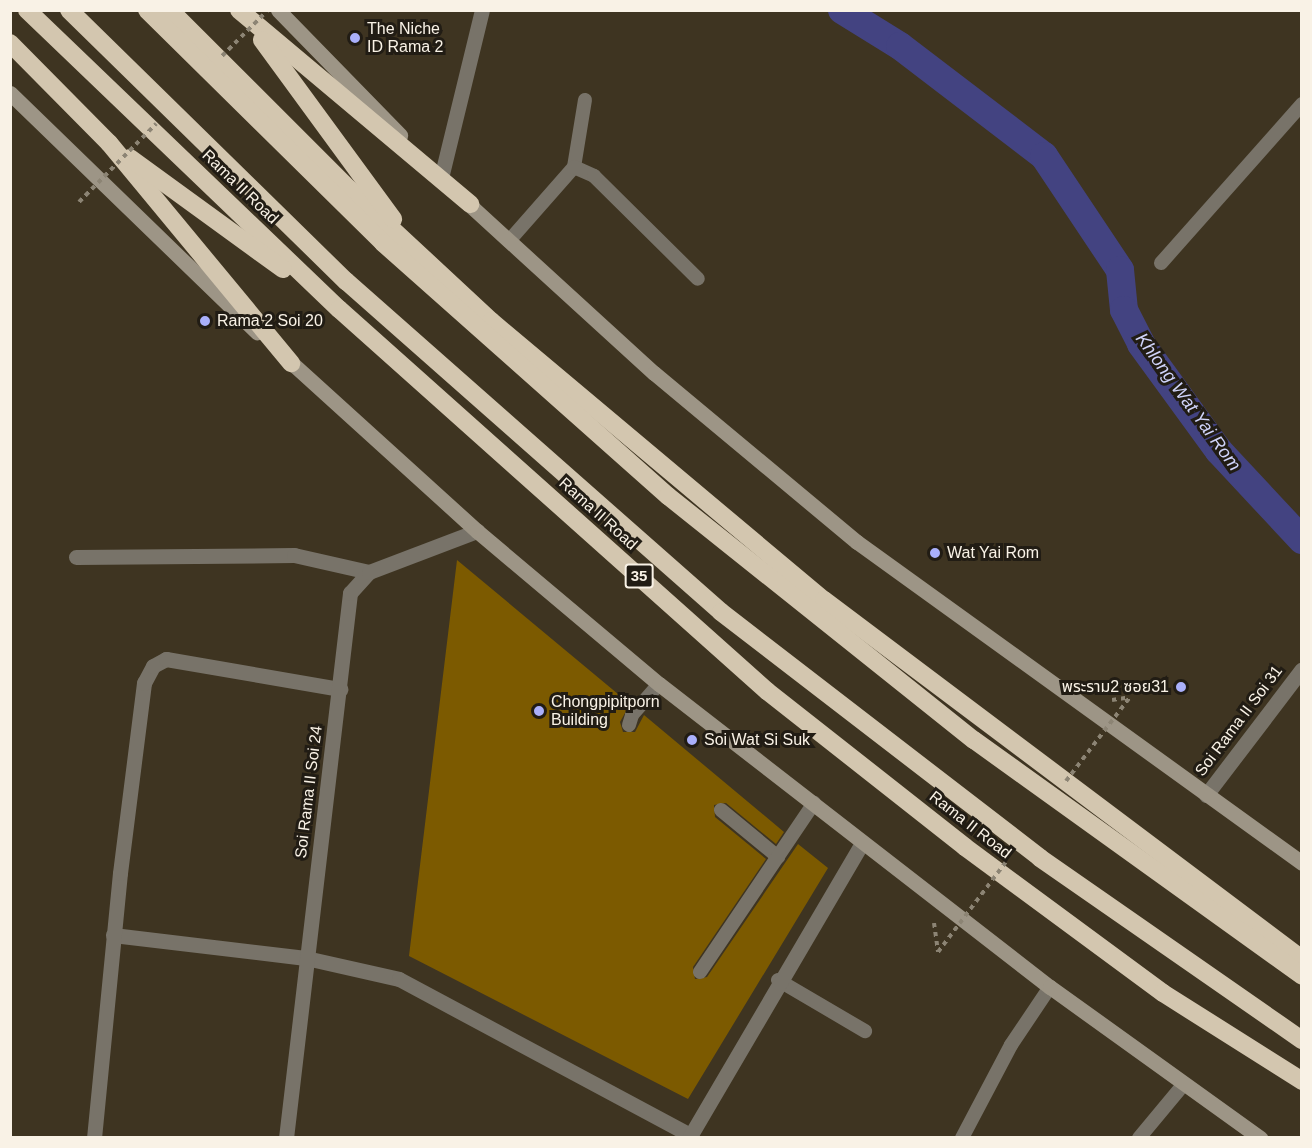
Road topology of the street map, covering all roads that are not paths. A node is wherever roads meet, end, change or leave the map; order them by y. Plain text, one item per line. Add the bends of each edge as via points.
1 (27, 10) edge
2 (69, 10) edge
3 (147, 10) edge
4 (170, 10) edge
5 (278, 10) edge
6 (482, 10) edge
7 (242, 14) edge
8 (10, 43) edge
9 (10, 93) edge
10 (585, 100) dead end
11 (1302, 104) edge
12 (109, 143) junction
13 (574, 167) junction
14 (441, 178) junction
15 (470, 204) junction
16 (509, 241) junction
17 (419, 255) junction
18 (1161, 263) dead end
19 (698, 279) dead end
20 (339, 309) junction
21 (291, 363) junction
22 (477, 531) junction
23 (75, 558) dead end
24 (369, 572) junction
25 (1302, 669) edge
26 (659, 684) junction
27 (340, 689) junction
28 (629, 725) dead end
29 (1206, 795) junction
30 (813, 803) junction
31 (721, 810) dead end
32 (862, 843) junction
33 (778, 857) junction
34 (1302, 863) edge
35 (113, 935) junction
36 (306, 958) junction
37 (1302, 959) edge
38 (700, 972) dead end
39 (1302, 976) edge
40 (778, 980) junction
41 (1050, 987) junction
42 (865, 1031) dead end
43 (1302, 1041) edge
44 (1302, 1081) edge
45 (1183, 1084) junction
46 (689, 1136) edge
47 (94, 1137) edge
48 (286, 1137) edge
49 (962, 1137) edge
50 (1139, 1137) edge
51 (1260, 1137) edge

1 - 20 highway, Rama II Road / 35
2 - 43 highway, bridge via 387,319 721,612 1040,858
3 - 39 highway, bridge via 383,243 668,496 974,740
4 - 17 highway
5 - 14 main road
6 - 14 street
7 - 15 highway
7 - 17 highway
8 - 12 highway
9 - 21 main road
10 - 13 lane
11 - 18 lane
12 - 20 highway
12 - 21 highway
13 - 16 lane
13 - 19 lane via 594,176
14 - 15 main road
15 - 16 main road
16 - 29 main road via 744,452 857,542
17 - 37 highway via 491,321 824,600
20 - 44 highway, Rama II Road / 35 via 767,691 965,847 1154,986
21 - 22 main road
22 - 24 street, Soi Rama II Soi 24
22 - 26 main road
23 - 24 street via 294,555
24 - 27 street, Soi Rama II Soi 24 via 350,593
25 - 29 street, Soi Rama II Soi 31
26 - 28 lane via 632,715
26 - 30 main road
27 - 35 street via 166,659 153,666 144,682
27 - 36 street, Soi Rama II Soi 24
29 - 34 main road
30 - 32 main road
30 - 33 lane
31 - 33 lane
32 - 40 street
32 - 41 main road
33 - 38 lane
35 - 36 street
35 - 47 street
36 - 46 street via 418,986
36 - 48 street, Soi Rama II Soi 24
40 - 42 lane
40 - 46 street
41 - 45 main road
41 - 49 lane via 1011,1045
45 - 50 lane
45 - 51 main road

